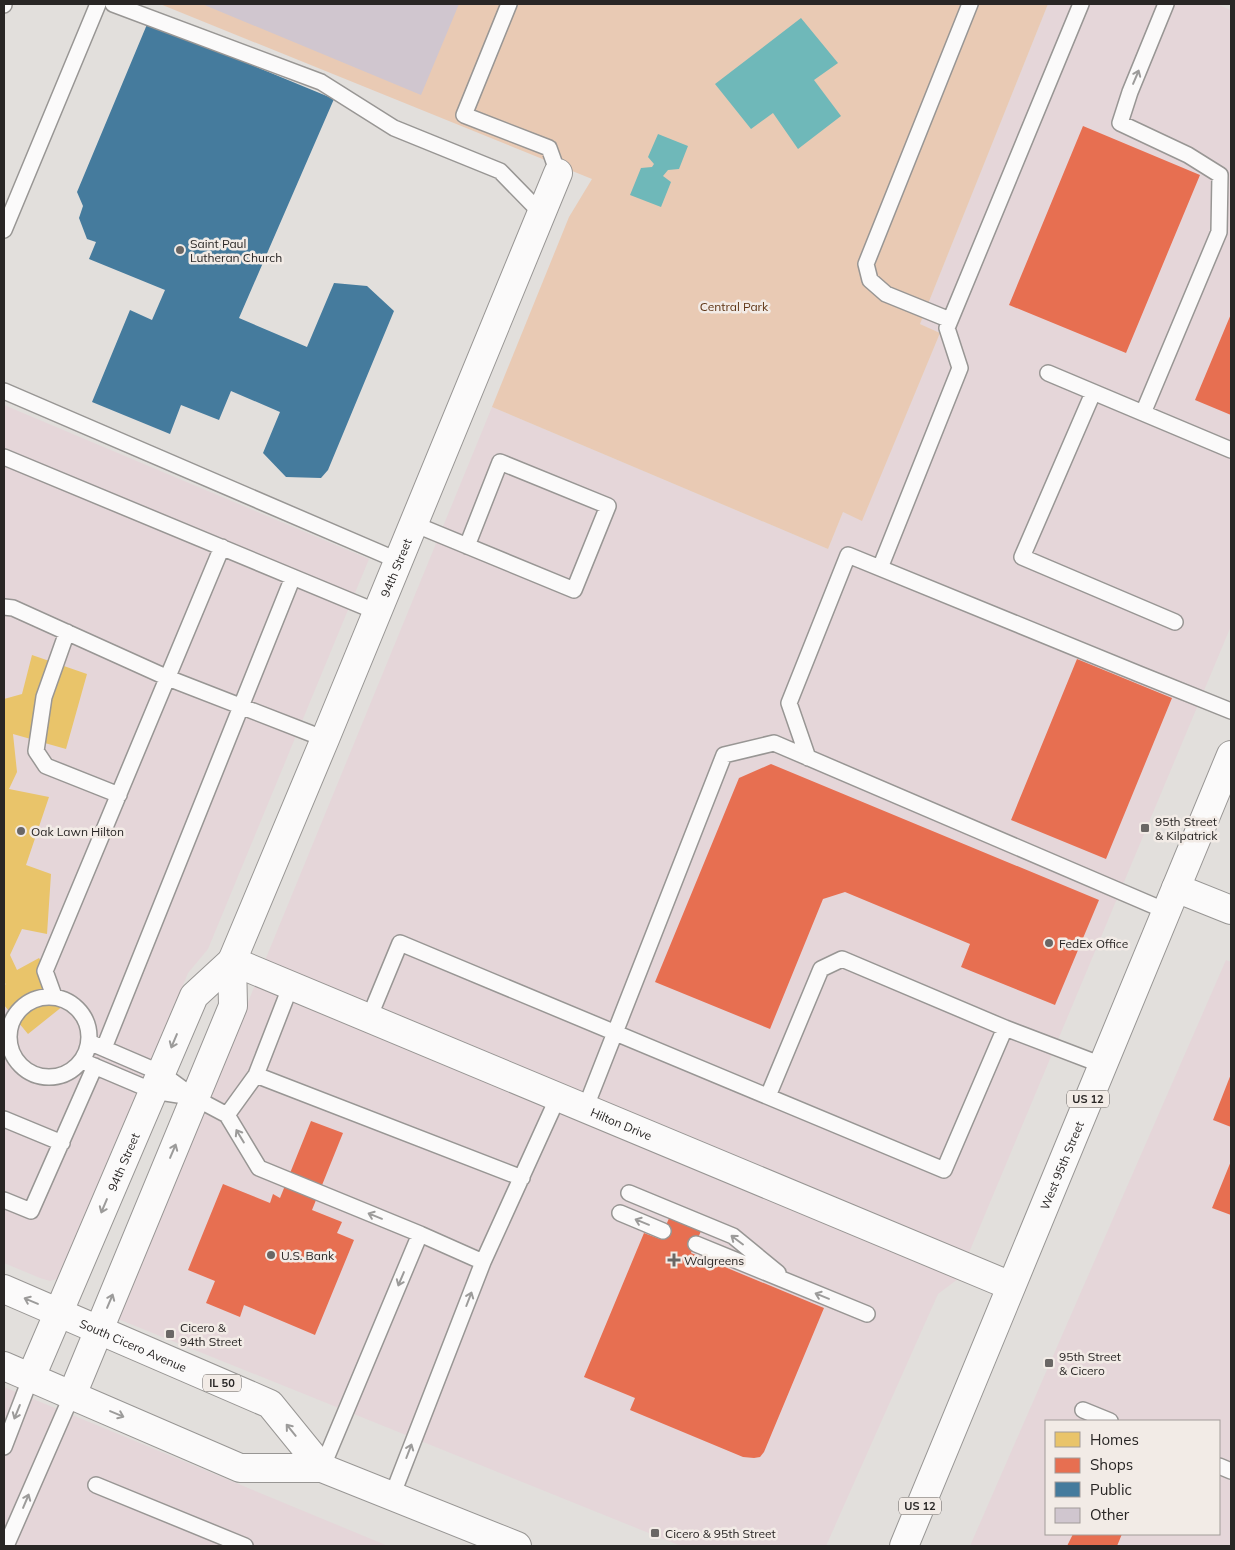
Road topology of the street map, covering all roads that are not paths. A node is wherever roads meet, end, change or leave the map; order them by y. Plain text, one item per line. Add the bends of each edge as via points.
1 (98, 4) edge
2 (113, 4) edge
3 (509, 4) edge
4 (970, 4) edge
5 (1081, 4) edge
6 (1166, 4) edge
7 (558, 173) joint
8 (541, 213) junction
9 (4, 230) edge
10 (950, 320) junction
11 (1048, 373) dead end
12 (4, 391) edge
13 (1093, 393) junction
14 (1143, 413) junction
15 (1231, 450) edge
16 (5, 460) edge
17 (414, 524) junction
18 (467, 546) junction
19 (222, 548) junction
20 (399, 561) junction
21 (880, 568) junction
22 (293, 577) junction
23 (4, 607) edge
24 (377, 612) junction
25 (1175, 622) dead end
26 (68, 632) junction
27 (168, 678) junction
28 (241, 706) junction
29 (1231, 711) edge
30 (325, 739) junction
31 (1231, 755) edge
32 (808, 758) junction
33 (119, 795) junction
34 (1171, 899) junction
35 (1231, 910) edge
36 (232, 961) junction
37 (290, 985) junction
38 (54, 996) junction
39 (369, 1018) junction
40 (1006, 1028) junction
41 (616, 1032) junction
42 (90, 1042) junction
43 (104, 1048) junction
44 (88, 1063) junction
45 (1102, 1065) junction
46 (256, 1075) junction
47 (157, 1082) junction
48 (768, 1096) junction
49 (558, 1097) junction
50 (195, 1098) junction
51 (585, 1108) junction
52 (227, 1115) junction
53 (4, 1119) edge
54 (62, 1143) junction
55 (522, 1178) junction
56 (629, 1193) dead end
57 (4, 1200) edge
58 (620, 1214) dead end
59 (664, 1231) dead end
60 (420, 1234) junction
61 (696, 1244) dead end
62 (483, 1262) junction
63 (788, 1282) junction
64 (1011, 1286) junction
65 (4, 1289) edge
66 (58, 1312) junction
67 (867, 1314) dead end
68 (98, 1331) junction
69 (4, 1366) edge
70 (32, 1377) junction
71 (72, 1395) junction
72 (1083, 1410) dead end
73 (1108, 1420) edge
74 (4, 1447) edge
75 (322, 1468) junction
76 (96, 1485) dead end
77 (392, 1496) junction
78 (6, 1546) edge
79 (245, 1546) edge
80 (517, 1546) edge
81 (904, 1546) edge

1 - 9 lane
2 - 8 lane via 321,82 394,128 500,171
3 - 7 lane via 464,115 549,148
4 - 10 lane via 866,264 870,280 886,294
5 - 10 lane
14 -> 6 lane via 1219,232 1220,175 1188,155 1120,123
7 - 8 street, 94th Street
8 - 17 street, 94th Street
10 - 21 lane via 947,328 960,368
11 - 13 lane
12 - 20 lane
13 - 14 lane
13 - 25 lane via 1022,557
14 - 15 lane
16 - 19 lane
17 - 18 lane
17 - 20 street, 94th Street
18 - 18 lane via 574,590 608,506 500,462
19 - 22 lane
19 - 27 lane
20 - 24 street, 94th Street
21 - 29 lane
21 - 32 lane via 848,555 789,703
22 - 24 lane
22 - 28 lane
23 - 26 lane
24 - 30 street, 94th Street
26 - 27 lane
26 - 33 lane via 44,697 36,751 46,766
27 - 28 lane
27 - 33 lane
28 - 30 lane
28 - 43 lane
30 - 36 street, 94th Street
31 - 34 street, West 95th Street / US 12
32 - 34 lane
32 - 41 lane via 774,743 724,755
33 - 38 lane via 45,971
34 - 35 street
34 - 45 street, West 95th Street / US 12
36 - 37 street, Hilton Drive
36 -> 47 street, 94th Street via 194,996
36 - 50 street, 94th Street via 233,1006
37 - 39 street, Hilton Drive
37 - 46 lane
38 - 42 lane via 77,1007 85,1017
38 - 44 lane via 29,1001 19,1009 8,1032 13,1057 26,1070 44,1078 69,1073
39 - 41 lane via 400,943
39 - 49 street, Hilton Drive
40 - 45 lane
40 - 48 lane via 842,959 821,970
40 - 48 lane via 944,1170
41 - 48 lane
41 - 51 lane
42 - 43 lane
42 - 44 lane via 86,1054
43 - 47 lane
44 - 47 lane
44 - 54 lane
45 - 64 street, West 95th Street / US 12
46 - 52 lane
46 - 55 lane
47 - 50 lane
47 -> 66 street, 94th Street
49 - 51 street, Hilton Drive
49 - 55 lane
50 - 52 lane
68 -> 50 street, 94th Street
51 - 64 street, Hilton Drive
60 -> 52 lane via 259,1168
53 - 54 lane
54 - 57 lane via 31,1211
55 - 62 lane
63 -> 56 lane via 734,1236
59 -> 58 lane
60 - 62 lane
60 -> 75 lane
61 - 63 lane
77 -> 62 lane
67 -> 63 lane
64 - 81 street, West 95th Street / US 12
66 -> 65 street, South Cicero Avenue / IL 50
66 - 68 street, South Cicero Avenue / IL 50
66 - 70 street, 94th Street
68 - 71 street, 94th Street
75 -> 68 street, South Cicero Avenue / IL 50 via 270,1404
69 - 70 street, South Cicero Avenue / IL 50
70 - 71 street, South Cicero Avenue / IL 50
70 -> 74 lane
71 -> 75 street, South Cicero Avenue / IL 50 via 240,1468
78 -> 71 lane
72 - 73 lane
75 - 77 street, South Cicero Avenue / IL 50
76 - 79 lane
77 - 80 street, South Cicero Avenue / IL 50

